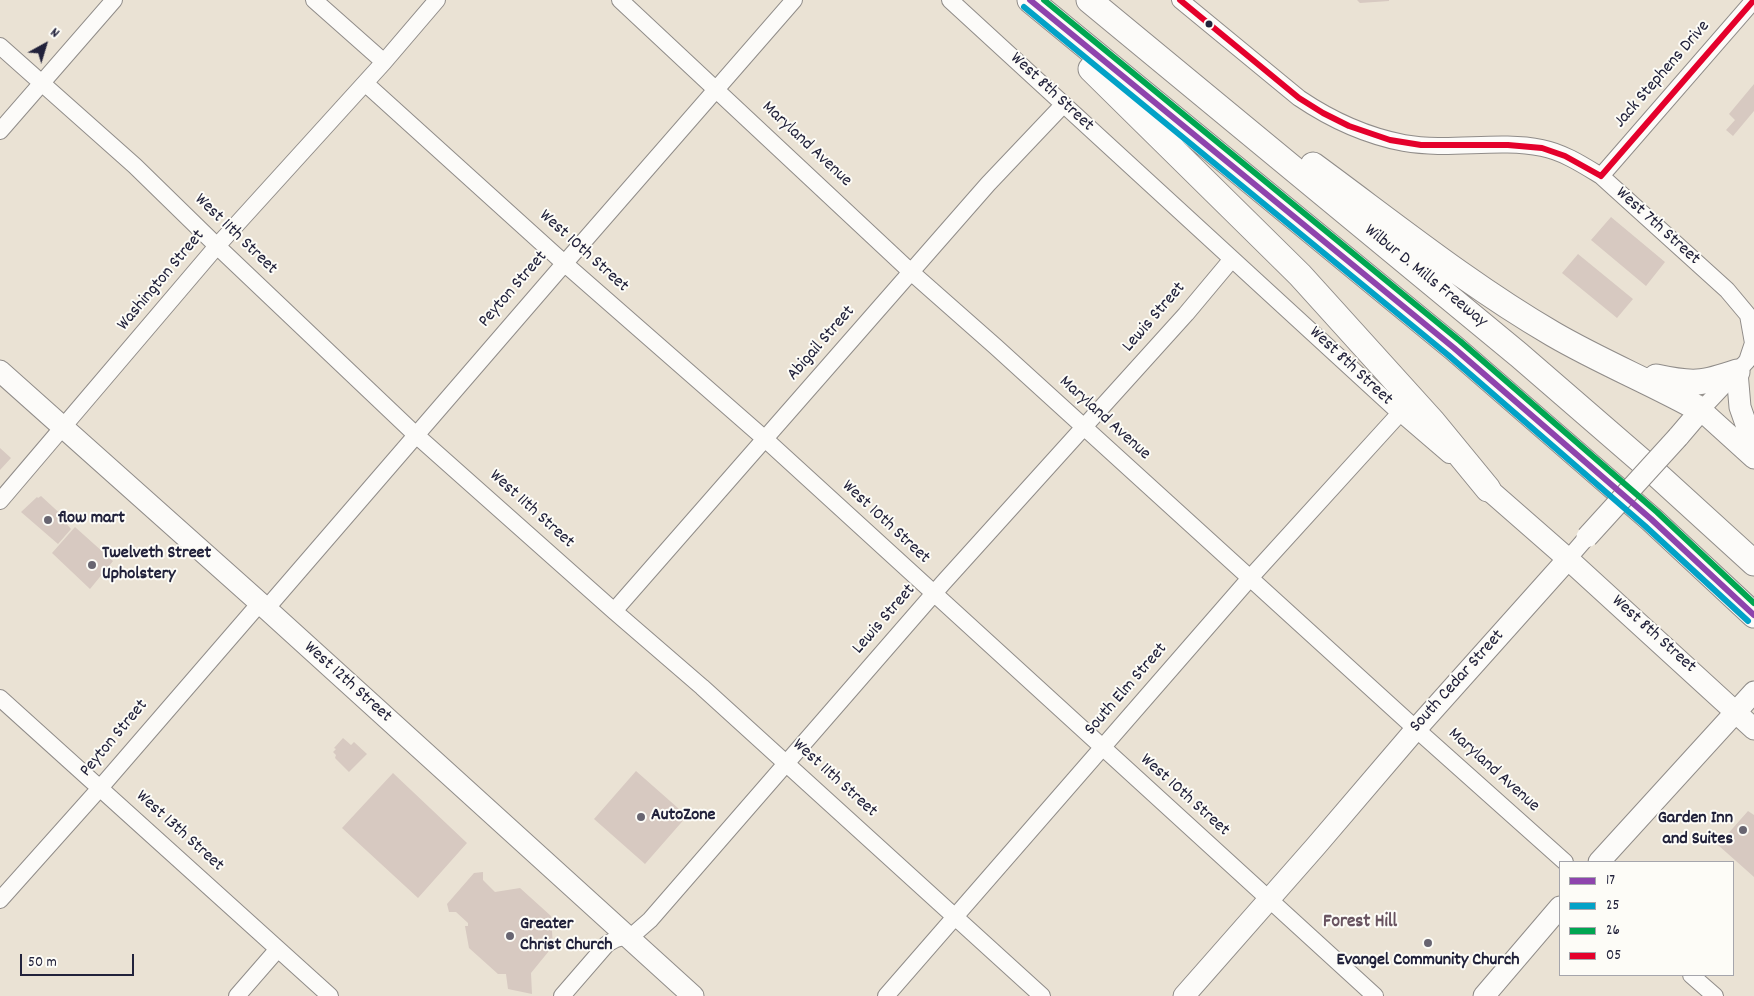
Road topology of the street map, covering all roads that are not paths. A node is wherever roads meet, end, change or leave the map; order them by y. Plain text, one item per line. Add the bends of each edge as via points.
1 (114, 0) edge
2 (314, 0) edge
3 (437, 0) edge
4 (620, 0) edge
5 (794, 0) edge
6 (950, 0) edge
7 (1022, 0) edge
8 (1030, 0) edge
9 (1089, 0) edge
10 (1180, 0) edge
11 (1754, 0) edge
12 (1112, 18) junction
13 (0, 46) edge
14 (384, 62) junction
15 (43, 83) junction
16 (365, 83) junction
17 (717, 89) junction
18 (1063, 105) junction
19 (0, 131) edge
20 (1601, 176) junction
21 (217, 246) junction
22 (1232, 259) junction
23 (564, 263) junction
24 (911, 272) junction
25 (0, 371) edge
26 (1626, 371) junction
27 (1737, 372) junction
28 (1701, 410) junction
29 (1400, 413) junction
30 (62, 427) junction
31 (1084, 428) junction
32 (416, 435) junction
33 (765, 440) junction
34 (1754, 447) edge
35 (1754, 458) edge
36 (1488, 489) junction
37 (0, 501) edge
38 (1587, 537) joint
39 (1568, 558) junction
40 (1754, 564) edge
41 (1250, 578) junction
42 (934, 594) junction
43 (263, 606) junction
44 (614, 611) junction
45 (1754, 615) edge
46 (1754, 692) edge
47 (0, 698) edge
48 (1737, 712) junction
49 (1416, 729) junction
50 (1754, 729) edge
51 (1102, 749) junction
52 (787, 764) junction
53 (100, 788) junction
54 (1564, 861) edge
55 (1600, 861) edge
56 (0, 900) edge
57 (1269, 900) junction
58 (1559, 908) edge
59 (955, 918) junction
60 (626, 936) junction
61 (278, 950) junction
62 (1692, 976) edge
63 (237, 996) edge
64 (330, 996) edge
65 (562, 996) edge
66 (693, 996) edge
67 (886, 996) edge
68 (1042, 996) edge
69 (1184, 996) edge
70 (1375, 996) edge
71 (1484, 996) edge
72 (1715, 996) edge

1 - 15 street
2 - 14 street
3 - 14 street, Washington Street
4 - 17 street, Maryland Avenue
5 - 17 street, Peyton Street
6 - 18 street, West 8th Street
7 - 36 highway via 1300,275 1428,416
8 - 45 highway, Wilbur D. Mills Freeway via 1454,348 1650,519
9 - 12 highway, Wilbur D. Mills Freeway
10 - 20 street, West 7th Street via 1299,98 1340,122 1404,143 1540,147 1577,161
11 - 20 street, Jack Stephens Drive
12 - 26 highway via 1475,284 1584,352
12 - 40 highway, Wilbur D. Mills Freeway via 1519,354
13 - 15 street, West 11th Street
14 - 16 street, Washington Street
15 - 19 street
15 - 21 street, West 11th Street
16 - 21 street, Washington Street
16 - 23 street, West 10th Street
17 - 23 street, Peyton Street
17 - 24 street, Maryland Avenue
18 - 22 street, West 8th Street
18 - 24 street, Abigail Street
20 - 27 street, West 7th Street via 1728,290 1748,315 1753,343 1746,361
21 - 30 street, Washington Street
21 - 32 street, West 11th Street
22 - 29 street, West 8th Street
22 - 31 street, Lewis Street
23 - 32 street, Peyton Street
23 - 33 street, West 10th Street
24 - 31 street, Maryland Avenue
24 - 33 street, Abigail Street
25 - 30 main road, West 12th Street
26 - 27 highway via 1695,384
26 - 28 highway
27 - 28 street, South Cedar Street
27 - 34 main road via 1740,407
28 - 35 main road
28 - 38 main road, South Cedar Street, bridge
29 - 36 street, West 8th Street
29 - 41 street, South Elm Street
30 - 37 street, Washington Street
30 - 43 main road, West 12th Street
31 - 41 street, Maryland Avenue
31 - 42 street, Lewis Street
32 - 43 street, Peyton Street
32 - 44 street, West 11th Street
33 - 42 street, West 10th Street
33 - 44 street, Abigail Street
36 - 39 main road, West 8th Street
38 - 39 street, South Cedar Street
39 - 48 main road, West 8th Street
39 - 49 main road, South Cedar Street
41 - 49 street, Maryland Avenue
41 - 51 street, South Elm Street
42 - 51 street, West 10th Street
42 - 52 street, Lewis Street
43 - 53 street, Peyton Street via 177,697
43 - 60 main road, West 12th Street
44 - 52 street, West 11th Street
46 - 48 main road
47 - 53 street, West 13th Street
48 - 50 main road, West 8th Street
48 - 55 main road
49 - 54 street, Maryland Avenue
49 - 57 main road, South Cedar Street
51 - 57 street, West 10th Street
51 - 59 street, South Elm Street
52 - 59 street, West 11th Street
52 - 60 street, Lewis Street via 650,920 634,934
53 - 56 street, Peyton Street
53 - 61 street, West 13th Street
57 - 69 main road, South Cedar Street
57 - 70 street, West 10th Street
58 - 71 main road
59 - 67 street, South Elm Street
59 - 68 street, West 11th Street
60 - 65 street, Lewis Street via 607,944
60 - 66 main road, West 12th Street
61 - 63 street
61 - 64 street, West 13th Street
62 - 72 street

